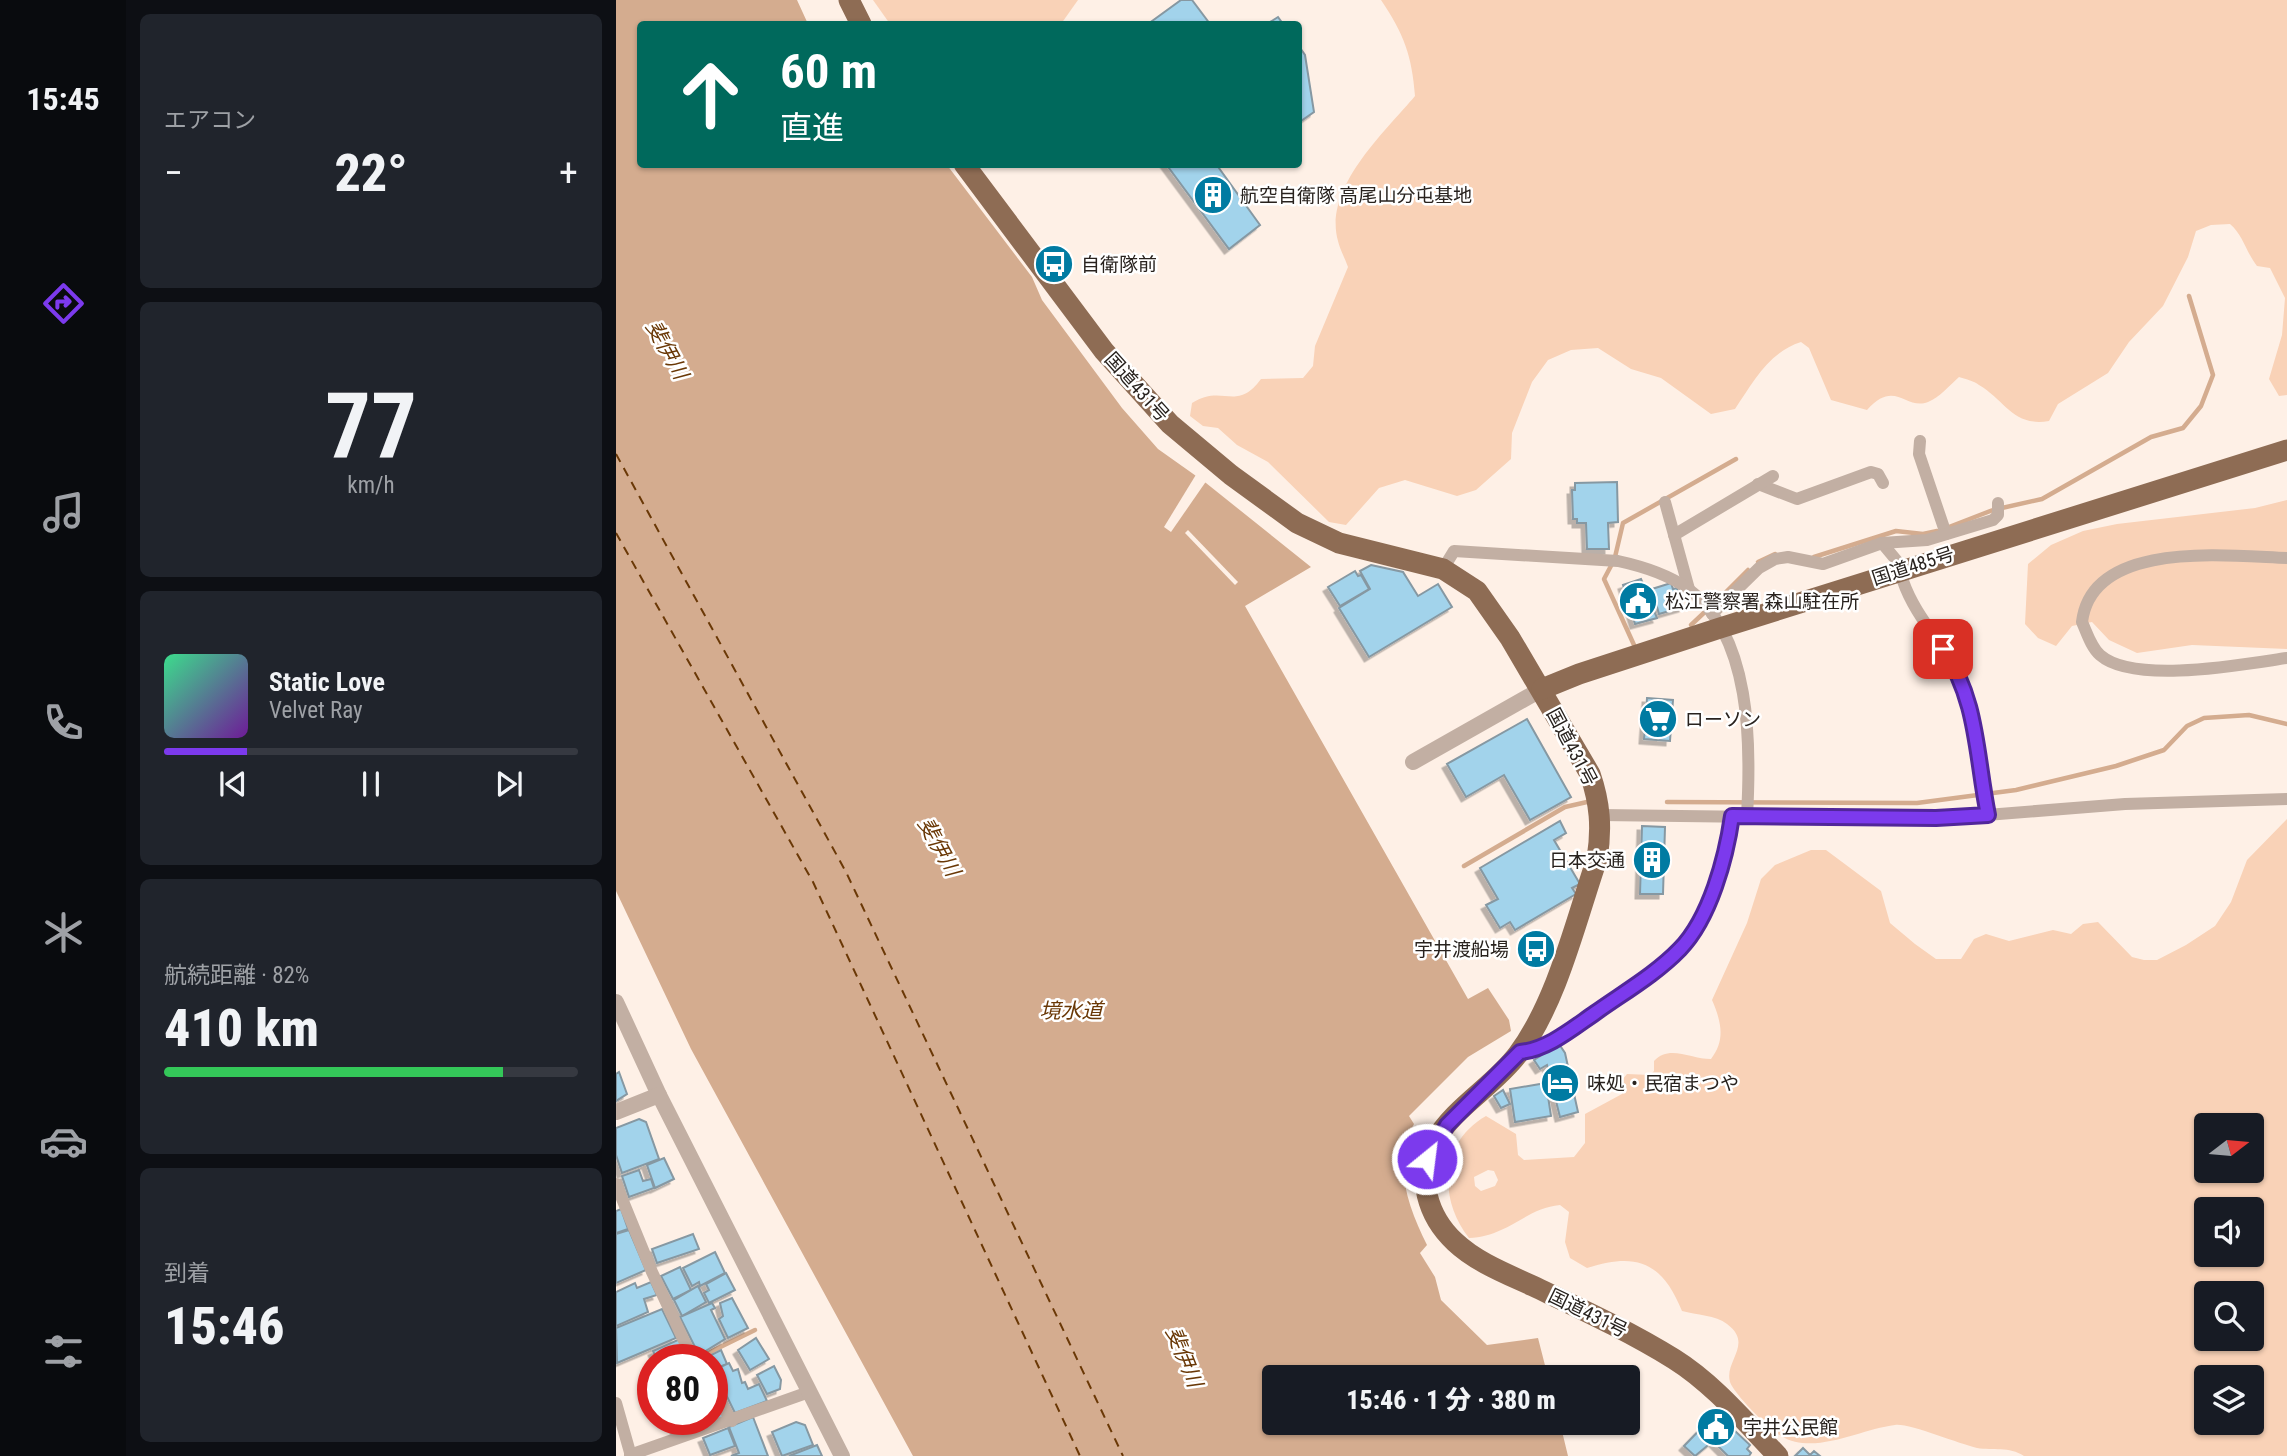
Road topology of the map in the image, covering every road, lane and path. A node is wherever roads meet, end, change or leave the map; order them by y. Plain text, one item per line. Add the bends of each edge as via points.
1 (849, 0) edge
2 (860, 21) edge
3 (967, 168) edge
4 (1920, 442) dead end
5 (2287, 450) edge
6 (1773, 476) dead end
7 (1883, 483) dead end
8 (1758, 484) junction
9 (1665, 502) dead end
10 (1998, 503) dead end
11 (1946, 534) junction
12 (1675, 535) junction
13 (1882, 543) junction
14 (2287, 558) edge
15 (1897, 561) dead end
16 (1443, 569) junction
17 (1903, 581) dead end
18 (1689, 589) junction
19 (1712, 616) junction
20 (2287, 658) edge
21 (1542, 689) junction
22 (1413, 762) dead end
23 (2287, 799) edge
24 (1985, 802) junction
25 (1748, 807) junction
26 (1600, 815) junction
27 (1732, 816) junction
28 (616, 1002) edge
29 (1520, 1052) junction
30 (659, 1095) junction
31 (616, 1112) edge
32 (616, 1184) edge
33 (686, 1344) edge
34 (809, 1392) junction
35 (616, 1403) edge
36 (728, 1415) edge
37 (732, 1421) junction
38 (631, 1455) edge
39 (842, 1456) edge
40 (1779, 1456) edge

1 - 2 highway
3 - 16 highway, 国道431号 via 1104,351 1170,424 1297,523 1339,543
4 - 11 street via 1919,454
5 - 19 highway, 国道485号
6 - 8 street
7 - 8 street via 1871,472 1797,499
8 - 12 street
9 - 12 street
10 - 11 street via 1993,520
11 - 13 street
12 - 18 street
13 - 15 street
13 - 19 street via 1823,564 1774,559 1759,568
14 - 20 street via 2204,555 2124,568 2104,579 2089,597 2082,622 2101,656 2118,665 2204,670
16 - 18 street via 1454,551 1618,561 1642,566
16 - 21 highway, 国道431号 via 1476,592 1493,611
17 - 24 street via 1910,601 1964,684 1972,706
18 - 19 street
19 - 21 highway, 国道485号
19 - 25 street via 1738,667 1749,733
21 - 22 street
21 - 26 highway, 国道431号 via 1590,774
23 - 24 street
24 - 25 street via 1936,818
25 - 27 street
26 - 27 street
26 - 29 highway, 国道431号 via 1597,859 1536,1026
27 - 29 street via 1714,888 1681,948 1574,1027 1534,1051
28 - 30 street
29 - 40 highway, 国道431号 via 1434,1142 1425,1180 1428,1203 1441,1228 1457,1245 1492,1266 1677,1361
30 - 31 street
30 - 34 street
32 - 33 street
34 - 37 street
34 - 39 street
35 - 38 street
36 - 37 street
37 - 38 street

